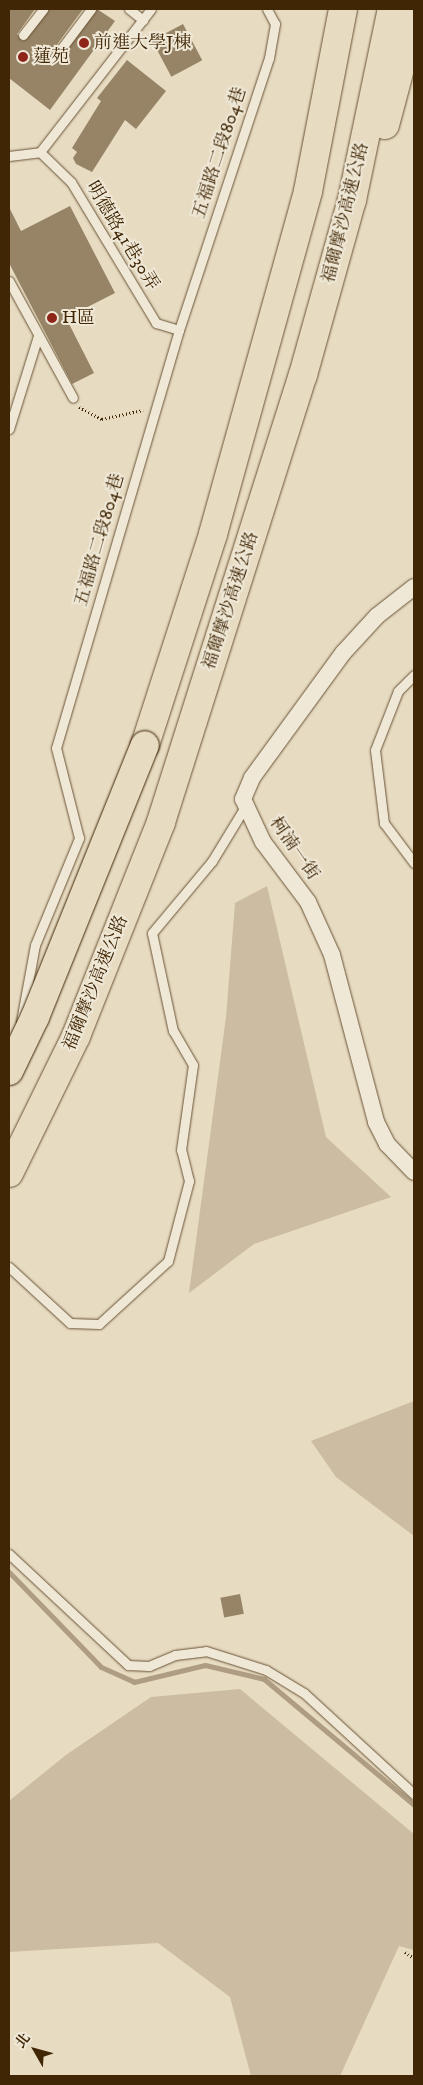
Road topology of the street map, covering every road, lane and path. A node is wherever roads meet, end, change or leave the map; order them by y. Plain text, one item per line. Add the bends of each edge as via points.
1 (42, 9) edge
2 (91, 9) edge
3 (129, 9) edge
4 (151, 9) edge
5 (267, 9) edge
6 (343, 9) edge
7 (392, 9) edge
8 (414, 16) edge
9 (144, 20) junction
10 (23, 35) dead end
11 (55, 57) dead end
12 (40, 152) junction
13 (9, 156) edge
14 (9, 281) edge
15 (179, 330) junction
16 (38, 336) junction
17 (302, 375) junction
18 (73, 398) joint
19 (157, 406) junction
20 (9, 429) edge
21 (414, 587) edge
22 (414, 675) edge
23 (246, 807) junction
24 (414, 863) edge
25 (9, 1071) edge
26 (9, 1084) edge
27 (414, 1172) edge
28 (9, 1173) edge
29 (9, 1267) edge
30 (9, 1554) edge
31 (414, 1794) edge
32 (405, 1952) dead end
33 (414, 1958) edge

1 - 10 lane
2 - 11 lane
3 - 9 lane
4 - 9 lane
5 - 15 lane, 五福路二段804巷 via 275,24 269,58
6 - 25 highway, bridge via 308,191 213,534 145,745 36,1017
7 - 17 highway, 福爾摩沙高速公路 via 352,200
8 - 17 highway via 390,109
9 - 12 lane
12 - 13 lane
12 - 15 lane, 明德路41巷30弄 via 71,182 156,323
14 - 16 lane
15 - 19 lane, 五福路二段804巷
16 - 18 lane
16 - 20 lane
17 - 28 highway, 福爾摩沙高速公路 via 161,822 76,1036
18 - 19 path via 85,413 102,419
19 - 26 lane, 五福路二段804巷 via 56,748 79,838 35,945
21 - 23 street via 377,616 343,654 252,778 243,799
22 - 24 lane via 398,691 375,750 384,823
23 - 27 street, 柯湳一街 via 280,868 308,902 343,992 376,1122 387,1144
23 - 29 lane via 212,861 152,933 173,1031 193,1065 181,1150 189,1181 168,1261 99,1324 70,1323
30 - 31 lane via 128,1665 149,1666 175,1655 206,1651 266,1670 304,1693
32 - 33 path

